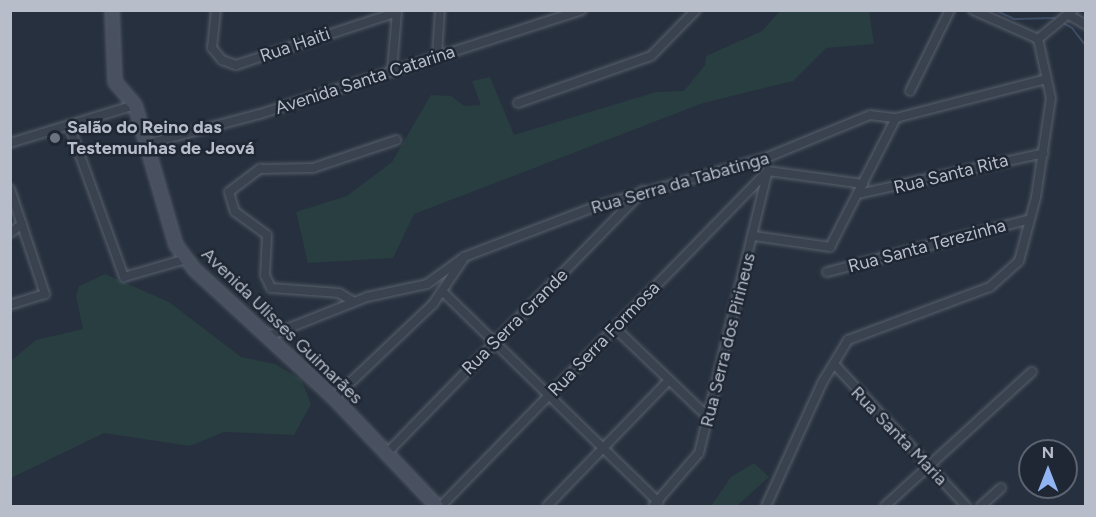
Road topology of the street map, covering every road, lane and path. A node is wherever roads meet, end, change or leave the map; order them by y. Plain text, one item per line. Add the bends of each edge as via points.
1 (112, 10) edge
2 (216, 10) edge
3 (440, 10) edge
4 (582, 10) edge
5 (696, 10) edge
6 (973, 10) edge
7 (949, 12) edge
8 (1069, 15) edge
9 (1086, 25) edge
10 (1038, 39) junction
11 (437, 56) junction
12 (392, 70) junction
13 (1043, 80) junction
14 (910, 91) dead end
15 (518, 103) dead end
16 (135, 105) junction
17 (896, 118) junction
18 (69, 125) junction
19 (396, 140) dead end
20 (10, 143) edge
21 (147, 144) junction
22 (1044, 153) junction
23 (768, 158) junction
24 (768, 171) junction
25 (863, 184) junction
26 (10, 189) edge
27 (643, 190) junction
28 (858, 194) junction
29 (14, 211) edge
30 (1027, 220) junction
31 (22, 224) junction
32 (10, 233) edge
33 (754, 236) junction
34 (464, 257) junction
35 (186, 260) junction
36 (827, 272) dead end
37 (443, 292) junction
38 (354, 302) junction
39 (10, 305) edge
40 (615, 328) junction
41 (266, 337) junction
42 (496, 343) junction
43 (834, 364) junction
44 (1032, 372) dead end
45 (667, 381) junction
46 (548, 396) junction
47 (334, 398) junction
48 (709, 418) junction
49 (604, 447) junction
50 (386, 454) junction
51 (929, 466) junction
52 (1001, 488) dead end
53 (655, 504) edge
54 (439, 507) edge
55 (546, 507) edge
56 (766, 507) edge
57 (885, 507) edge
58 (966, 507) edge
59 (981, 507) edge

1 - 16 main road, Avenida Ulisses Guimarães via 111,67 115,82
2 - 12 street, Rua Haiti via 212,48 236,65 397,12
3 - 11 street
4 - 11 street, Avenida Santa Catarina
5 - 15 street via 651,56
6 - 10 street
7 - 14 street
8 - 9 street
8 - 10 street
10 - 13 street
11 - 12 street, Avenida Santa Catarina
12 - 21 street, Avenida Santa Catarina via 260,114
13 - 17 street, Rua Serra da Tabatinga
13 - 22 street via 1051,98
16 - 18 street
16 - 21 main road, Avenida Ulisses Guimarães
17 - 23 street, Rua Serra da Tabatinga via 870,115
17 - 25 street
18 - 20 street
18 - 35 street via 124,277
19 - 38 street via 313,168 260,169 229,192 235,212 267,235 265,275 271,288 339,293
21 - 35 main road, Avenida Ulisses Guimarães via 164,211
22 - 28 street, Rua Santa Rita
22 - 30 street
23 - 24 street, Rua Serra dos Pirineus
23 - 27 street, Rua Serra da Tabatinga
24 - 25 street
24 - 33 street, Rua Serra dos Pirineus
24 - 40 street, Rua Serra Formosa
25 - 28 street
26 - 29 street
27 - 34 street, Rua Serra da Tabatinga
27 - 42 street, Rua Serra Grande
28 - 33 street via 830,247
29 - 31 street
30 - 36 street, Rua Santa Terezinha
30 - 43 street via 1019,261 1003,279 848,340
31 - 32 street
31 - 39 street via 45,294
33 - 48 street, Rua Serra dos Pirineus
34 - 37 street
34 - 38 street, Rua Serra da Tabatinga via 427,284
35 - 41 main road, Avenida Ulisses Guimarães
37 - 42 street
37 - 47 street
38 - 41 street, Rua Serra da Tabatinga
40 - 45 street
40 - 46 street, Rua Serra Formosa
41 - 47 main road, Avenida Ulisses Guimarães
42 - 46 street
42 - 50 street, Rua Serra Grande
43 - 51 street, Rua Santa Maria
43 - 56 street
44 - 51 street
45 - 48 street
45 - 49 street
46 - 49 street
46 - 54 street, Rua Serra Formosa
47 - 50 main road, Avenida Ulisses Guimarães
48 - 53 street, Rua Serra dos Pirineus via 695,461
49 - 53 street
49 - 55 street
50 - 54 main road, Avenida Ulisses Guimarães
51 - 57 street
51 - 58 street, Rua Santa Maria
52 - 59 street

